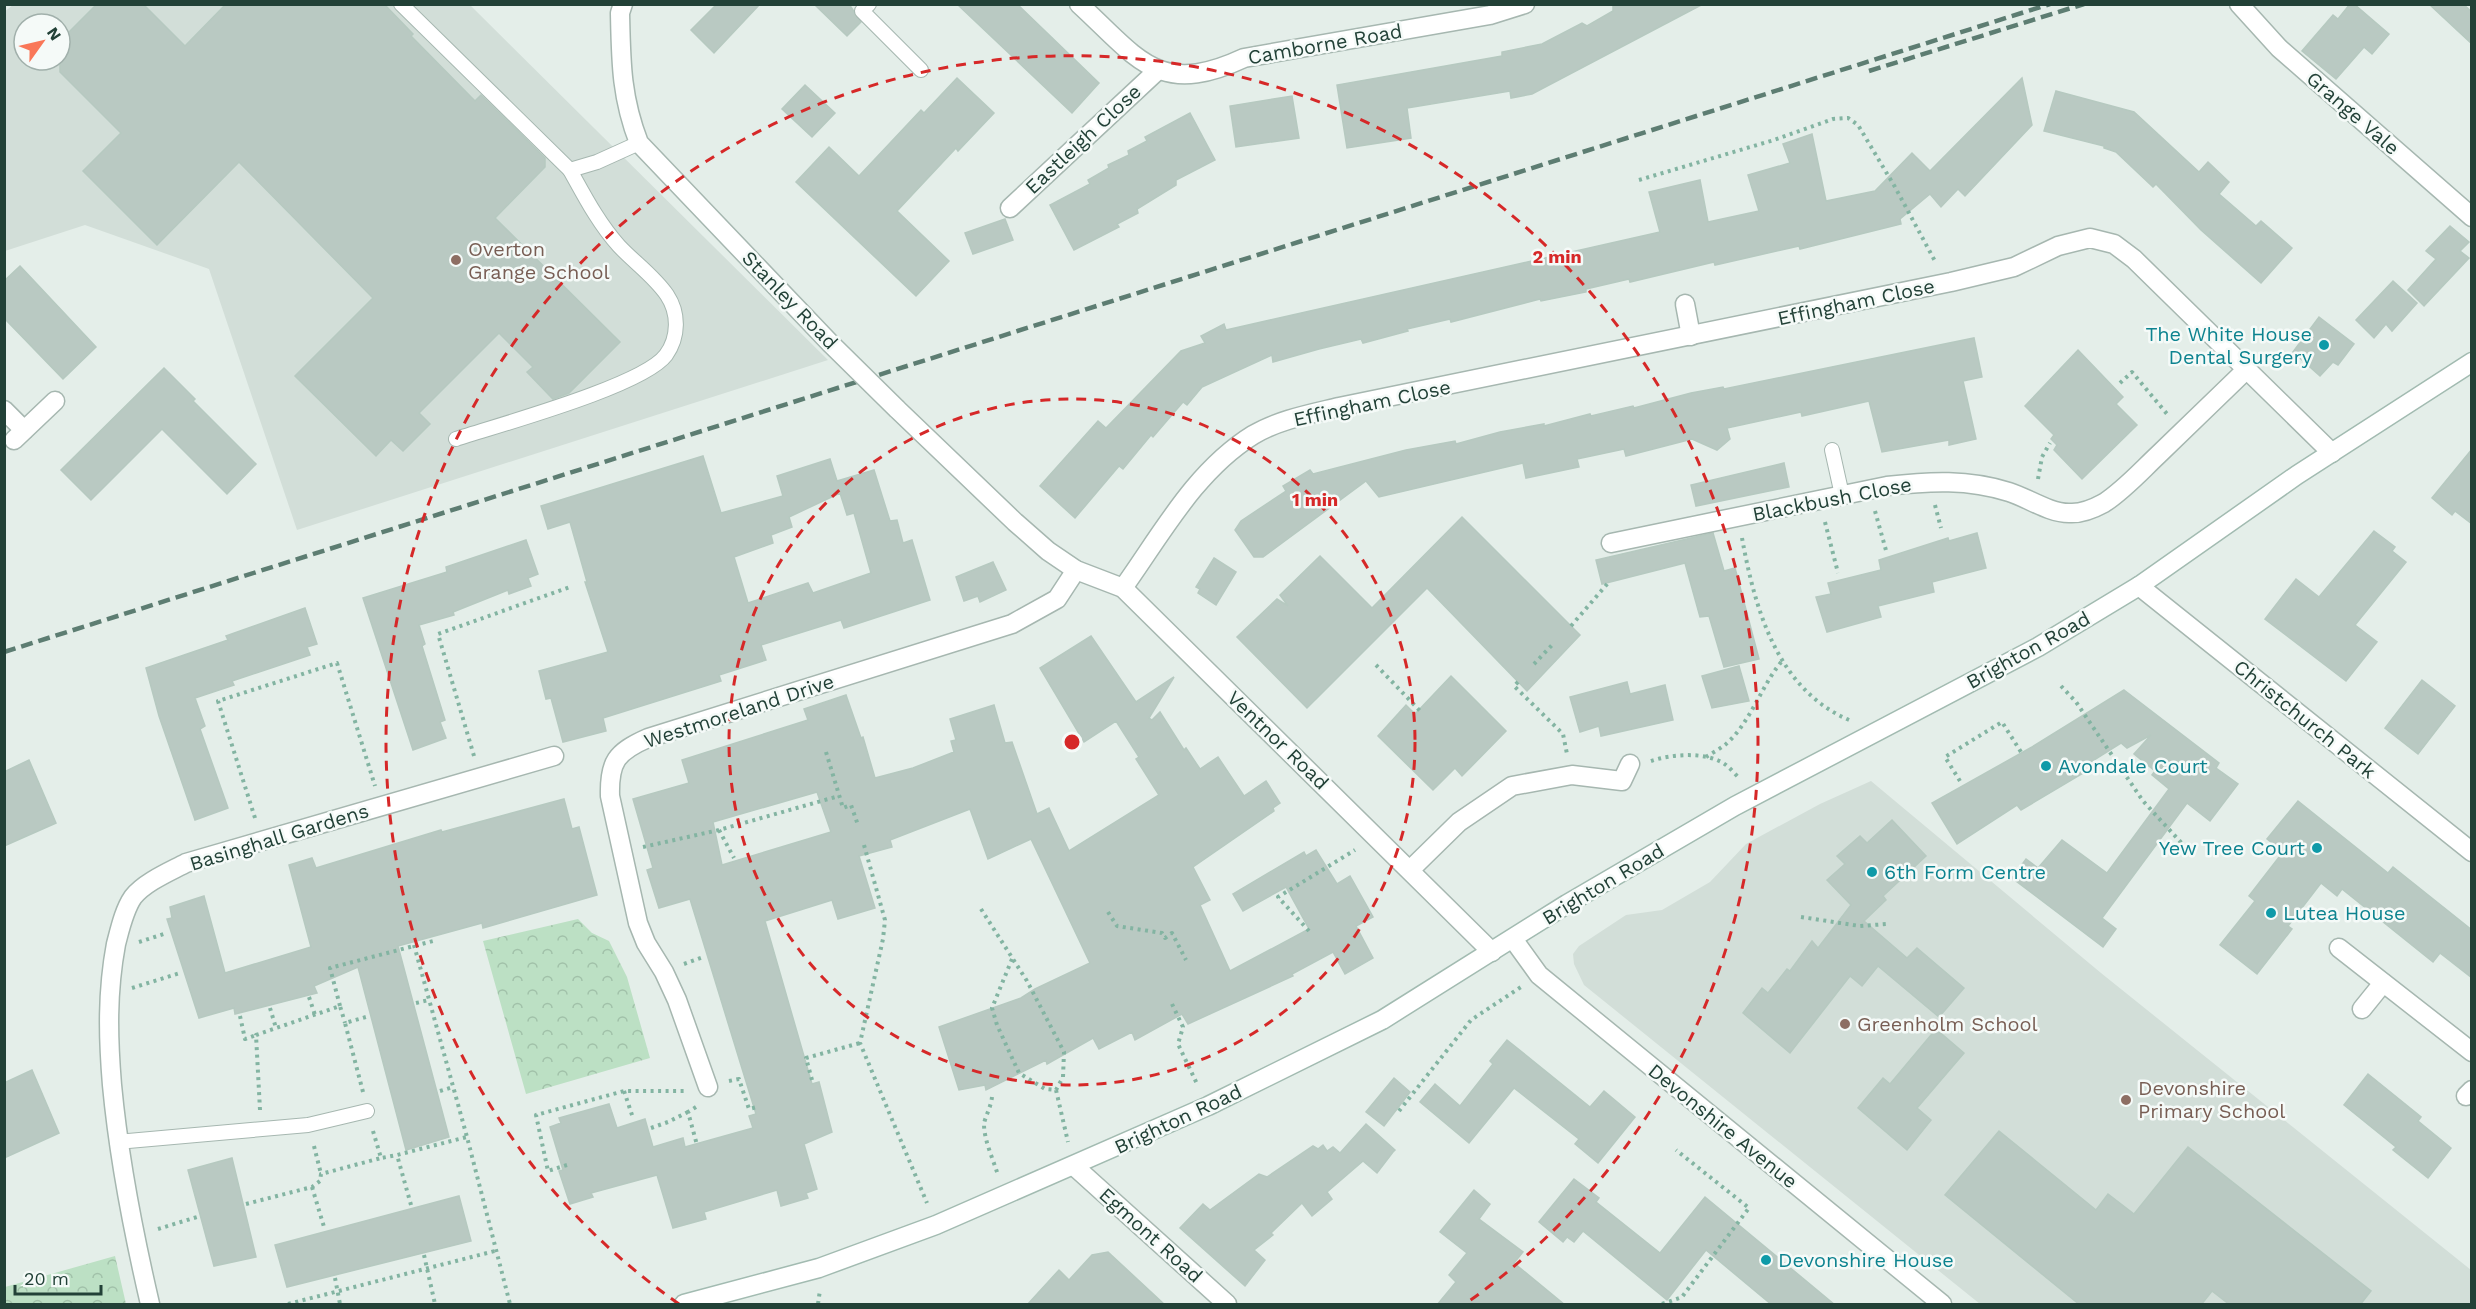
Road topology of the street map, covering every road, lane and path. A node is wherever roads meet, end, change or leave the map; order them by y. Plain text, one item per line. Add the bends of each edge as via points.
1 (401, 4) edge
2 (623, 4) edge
3 (869, 4) edge
4 (1079, 4) edge
5 (1524, 4) edge
6 (2239, 4) edge
7 (921, 70) dead end
8 (1157, 70) junction
9 (639, 143) junction
10 (570, 171) junction
11 (1639, 180) dead end
12 (1010, 208) dead end
13 (2472, 218) edge
14 (1948, 283) junction
15 (1685, 304) dead end
16 (1691, 336) junction
17 (2472, 362) edge
18 (2247, 369) junction
19 (2120, 383) dead end
20 (55, 401) dead end
21 (4, 410) edge
22 (2182, 432) junction
23 (456, 439) dead end
24 (2050, 443) dead end
25 (1832, 450) dead end
26 (2332, 453) junction
27 (1868, 490) junction
28 (1842, 495) junction
29 (1819, 500) junction
30 (2040, 504) junction
31 (1738, 517) junction
32 (1611, 543) dead end
33 (1048, 551) joint
34 (1887, 554) dead end
35 (1076, 570) junction
36 (1838, 573) dead end
37 (1608, 583) dead end
38 (2139, 586) junction
39 (570, 587) dead end
40 (1123, 588) junction
41 (1571, 626) dead end
42 (1553, 644) dead end
43 (1782, 661) junction
44 (1534, 664) dead end
45 (1376, 665) dead end
46 (1518, 682) dead end
47 (2061, 686) dead end
48 (1422, 713) dead end
49 (1879, 731) junction
50 (826, 752) dead end
51 (2021, 752) dead end
52 (554, 756) dead end
53 (1705, 757) junction
54 (1630, 764) joint
55 (1572, 775) junction
56 (480, 777) junction
57 (1960, 781) dead end
58 (839, 795) junction
59 (1752, 797) junction
60 (381, 807) junction
61 (858, 825) dead end
62 (720, 830) junction
63 (1376, 836) junction
64 (262, 840) junction
65 (864, 845) dead end
66 (2187, 849) dead end
67 (622, 852) junction
68 (2472, 852) edge
69 (734, 858) dead end
70 (1410, 870) junction
71 (981, 909) dead end
72 (1108, 912) dead end
73 (1801, 917) dead end
74 (1887, 924) dead end
75 (1309, 931) dead end
76 (1513, 939) junction
77 (434, 941) dead end
78 (414, 945) junction
79 (2339, 948) dead end
80 (1492, 952) junction
81 (1011, 959) junction
82 (1186, 960) dead end
83 (180, 973) dead end
84 (1539, 975) junction
85 (2383, 982) junction
86 (108, 996) junction
87 (309, 997) dead end
88 (429, 1000) junction
89 (416, 1003) dead end
90 (1172, 1004) dead end
91 (340, 1006) junction
92 (270, 1008) dead end
93 (2362, 1009) dead end
94 (315, 1015) junction
95 (240, 1016) dead end
96 (345, 1023) dead end
97 (276, 1028) junction
98 (256, 1035) junction
99 (861, 1043) junction
100 (2472, 1052) edge
101 (812, 1080) dead end
102 (453, 1087) junction
103 (700, 1089) joint
104 (1056, 1090) junction
105 (440, 1091) dead end
106 (624, 1091) junction
107 (992, 1097) dead end
108 (1208, 1106) junction
109 (367, 1111) dead end
110 (1399, 1111) dead end
111 (688, 1112) dead end
112 (633, 1119) dead end
113 (308, 1125) junction
114 (651, 1128) dead end
115 (261, 1130) junction
116 (467, 1137) junction
117 (117, 1142) junction
118 (1676, 1150) dead end
119 (381, 1158) dead end
120 (567, 1165) dead end
121 (1074, 1166) junction
122 (321, 1174) junction
123 (312, 1187) junction
124 (1005, 1196) junction
125 (246, 1203) dead end
126 (411, 1205) dead end
127 (197, 1217) dead end
128 (936, 1225) junction
129 (324, 1227) dead end
130 (134, 1235) junction
131 (495, 1251) junction
132 (424, 1256) dead end
133 (427, 1269) junction
134 (335, 1278) dead end
135 (338, 1292) junction
136 (150, 1305) edge
137 (288, 1305) edge
138 (340, 1305) edge
139 (435, 1305) edge
140 (510, 1305) edge
141 (684, 1305) edge
142 (1227, 1305) edge
143 (1662, 1305) edge
144 (1942, 1305) edge

1 - 10 lane
2 - 9 street, Stanley Road via 621,80
3 - 7 lane via 862,11
4 - 8 street, Camborne Road via 1133,56
5 - 8 street, Camborne Road via 1490,15 1244,58 1221,69 1187,75
6 - 13 street, Grange Vale via 2278,48
8 - 12 street, Eastleigh Close
9 - 10 lane
9 - 33 street, Stanley Road, bridge via 897,410
10 - 23 lane via 595,216 667,296 674,309 675,338 652,368
11 - 14 path via 1833,119 1848,118 1858,125
14 - 16 street, Effingham Close
14 - 18 street, Effingham Close via 1977,267 2014,267 2058,246 2090,238 2114,244
15 - 16 street
16 - 40 street, Effingham Close via 1340,407 1277,424 1222,457 1198,482
17 - 26 street, Brighton Road
18 - 22 street, Blackbush Close
18 - 26 street, Effingham Close
19 - 22 path via 2132,372
20 - 21 street via 19,435
22 - 30 street, Blackbush Close via 2121,490 2094,508 2068,513
24 - 30 path via 2038,473
25 - 28 lane
26 - 38 street, Brighton Road
27 - 28 street, Blackbush Close
27 - 30 street, Blackbush Close via 1921,482 1960,482 1982,484
27 - 34 path
28 - 29 street, Blackbush Close
29 - 31 street, Blackbush Close
29 - 36 path
31 - 32 street, Blackbush Close
31 - 43 path via 1759,610
33 - 35 street, Ventnor Road
35 - 40 street, Ventnor Road
35 - 67 street, Westmoreland Drive via 1057,599 1012,624 629,746 616,759 610,775 610,796
37 - 41 path
38 - 49 street, Brighton Road via 2038,647
38 - 68 street, Christchurch Park
39 - 56 path via 438,634
40 - 63 street, Ventnor Road
42 - 44 path
43 - 49 path via 1812,698 1840,716
43 - 53 path via 1726,744
45 - 48 path
46 - 55 path via 1514,686 1563,734
47 - 66 path via 2143,801
49 - 59 street, Brighton Road
50 - 58 path
51 - 57 path via 2002,722 1945,757
52 - 56 street, Basinghall Gardens
53 - 54 path via 1681,755
53 - 59 path via 1725,764
54 - 55 street via 1622,781
55 - 70 street via 1512,786 1459,822
56 - 60 street, Basinghall Gardens
58 - 61 path via 843,808 851,805
58 - 62 path
59 - 76 street, Brighton Road
60 - 64 street, Basinghall Gardens
60 - 64 path via 337,663 218,701
62 - 67 path
62 - 69 path
63 - 70 street, Ventnor Road
63 - 75 path via 1278,897
64 - 86 street, Basinghall Gardens via 186,863 133,897 120,926
65 - 99 path via 885,920
67 - 103 street, Westmoreland Drive via 638,923 677,1000
70 - 80 street, Ventnor Road
71 - 81 path
72 - 82 path via 1117,926 1162,933 1165,938 1172,933
73 - 74 path via 1860,926
76 - 80 street, Brighton Road
76 - 84 street, Devonshire Avenue
77 - 78 path
78 - 88 path
78 - 91 path via 330,968
79 - 85 street
80 - 108 street, Brighton Road via 1382,1020
81 - 104 path via 1064,1052 1063,1077
81 - 104 path via 992,1008 997,1025 1019,1073 1045,1089
83 - 86 path
84 - 110 path via 1471,1020
84 - 144 street, Devonshire Avenue
85 - 93 street
85 - 100 street
86 - 117 street, Basinghall Gardens
87 - 94 path
88 - 89 path
88 - 102 path
90 - 108 path via 1183,1027 1180,1050
91 - 94 path
91 - 96 path
92 - 97 path
94 - 97 path
95 - 98 path via 245,1040
97 - 98 path
98 - 115 path
99 - 101 path via 806,1058
99 - 128 path
102 - 105 path
102 - 116 path
103 - 106 path
104 - 121 path
106 - 112 path
106 - 120 path via 536,1115 548,1171
107 - 124 path via 984,1121
108 - 121 street, Brighton Road
109 - 113 lane
111 - 114 path
113 - 115 lane
113 - 122 path
115 - 117 lane
116 - 126 path via 397,1155
116 - 131 path
117 - 130 street, Basinghall Gardens
118 - 143 path via 1749,1208 1682,1297
119 - 122 path
121 - 124 street, Brighton Road
121 - 142 street, Egmont Road
122 - 123 path via 320,1181
123 - 125 path
123 - 129 path
124 - 128 street, Brighton Road
127 - 130 path
128 - 141 street, Brighton Road via 819,1268
130 - 136 street, Basinghall Gardens
131 - 133 path
131 - 140 path
132 - 133 path
133 - 135 path
133 - 139 path
134 - 135 path
135 - 137 path
135 - 138 path

